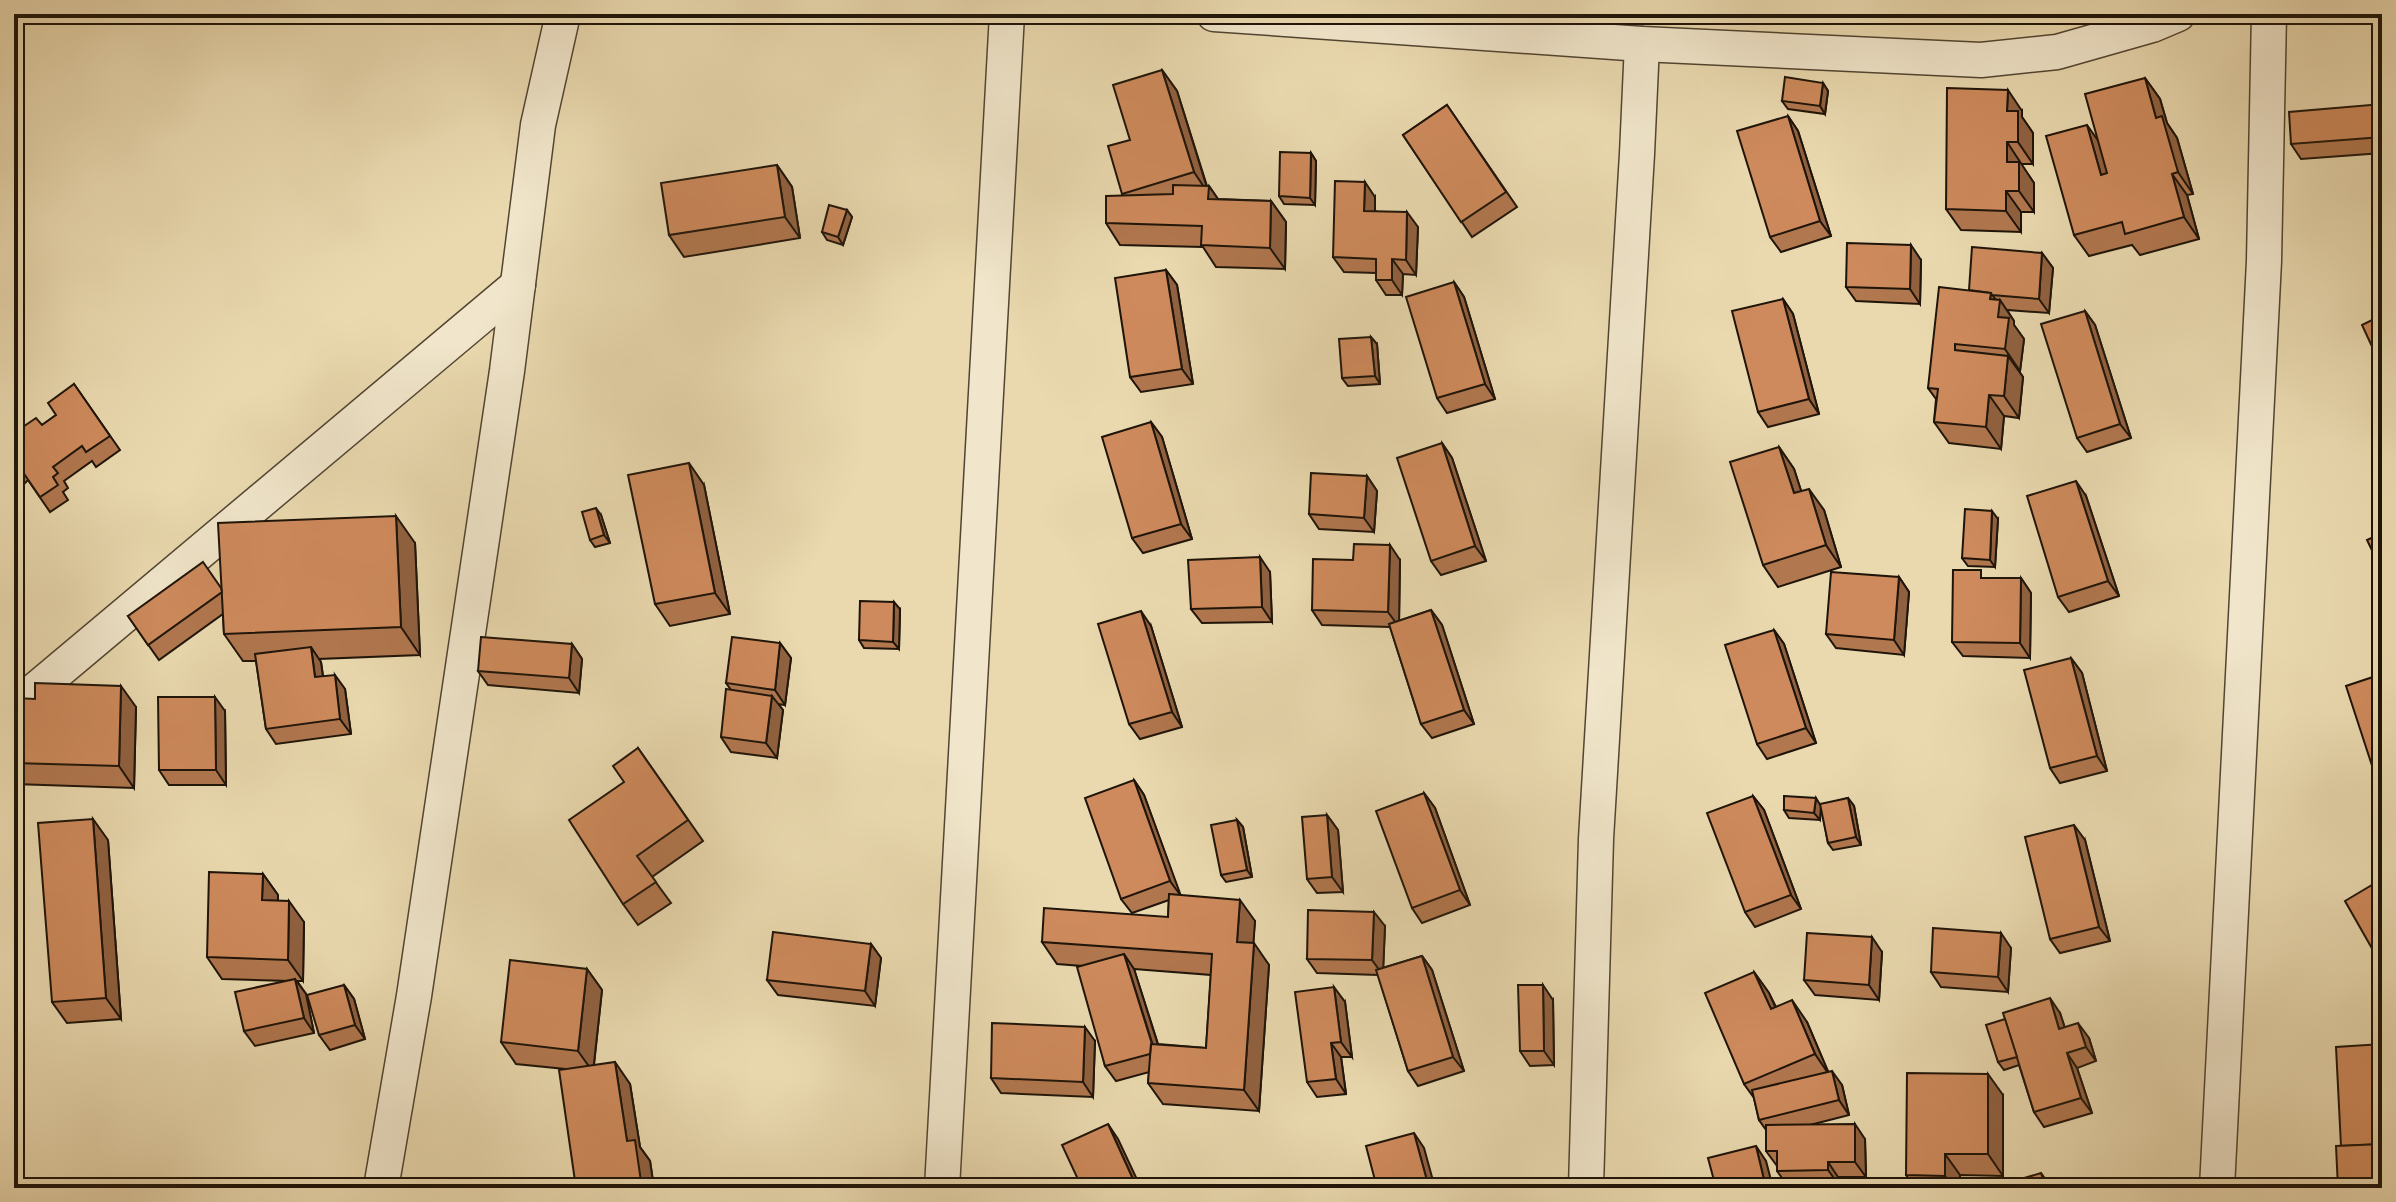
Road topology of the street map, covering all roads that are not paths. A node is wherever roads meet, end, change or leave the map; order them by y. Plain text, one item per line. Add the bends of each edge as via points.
1 (563, 14) edge
2 (1007, 14) edge
3 (1214, 14) edge
4 (2178, 14) edge
5 (2269, 14) edge
6 (1338, 18) edge
7 (1642, 44) junction
8 (518, 285) junction
9 (14, 708) edge
10 (381, 1188) edge
11 (942, 1188) edge
12 (1586, 1188) edge
13 (2217, 1188) edge

1 - 8 street via 538,125
2 - 11 street
3 - 6 street
4 - 7 street via 2057,52 1981,60
5 - 13 street via 2264,261
6 - 7 street
7 - 12 street via 1596,839
8 - 9 street
8 - 10 street

